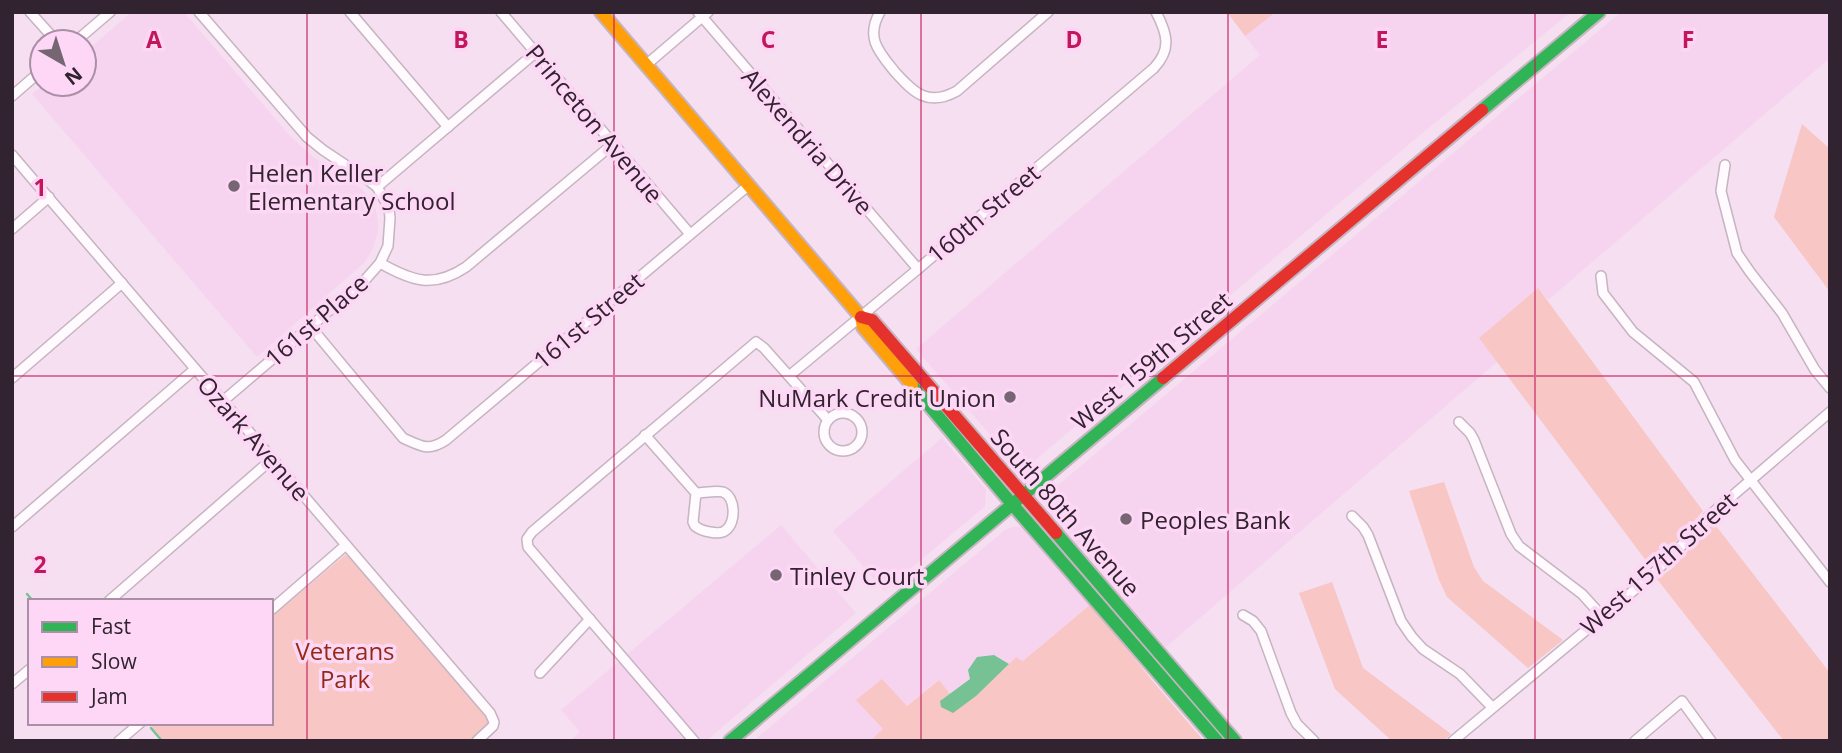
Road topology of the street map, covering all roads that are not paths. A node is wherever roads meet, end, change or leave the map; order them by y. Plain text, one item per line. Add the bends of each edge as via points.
1 (30, 12) edge
2 (110, 12) edge
3 (199, 12) edge
4 (350, 12) edge
5 (501, 12) edge
6 (601, 12) edge
7 (880, 12) edge
8 (1048, 12) edge
9 (1156, 12) edge
10 (1599, 12) edge
11 (703, 14) edge
12 (44, 28) edge
13 (91, 28) edge
14 (535, 53) junction
15 (646, 65) junction
16 (28, 82) edge
17 (12, 96) edge
18 (448, 127) junction
19 (613, 144) junction
20 (12, 156) edge
21 (1725, 165) dead end
22 (749, 185) junction
23 (377, 187) junction
24 (49, 197) junction
25 (12, 229) edge
26 (690, 234) junction
27 (380, 263) junction
28 (918, 269) junction
29 (1601, 276) dead end
30 (122, 284) junction
31 (861, 317) junction
32 (310, 326) junction
33 (195, 369) junction
34 (789, 376) junction
35 (12, 378) edge
36 (1830, 388) edge
37 (223, 401) junction
38 (1830, 412) edge
39 (828, 420) junction
40 (1459, 422) dead end
41 (645, 435) junction
42 (272, 459) junction
43 (1751, 479) junction
44 (696, 493) junction
45 (1023, 495) junction
46 (1012, 504) junction
47 (1352, 516) dead end
48 (12, 527) edge
49 (346, 545) junction
50 (1828, 575) edge
51 (110, 599) edge
52 (273, 608) edge
53 (1242, 615) dead end
54 (1602, 616) junction
55 (590, 619) junction
56 (28, 671) edge
57 (540, 673) dead end
58 (12, 684) edge
59 (1492, 707) junction
60 (137, 725) edge
61 (119, 741) edge
62 (477, 741) edge
63 (694, 741) edge
64 (730, 741) edge
65 (1217, 741) edge
66 (1234, 741) edge
67 (1314, 741) edge
68 (1453, 741) edge
69 (1635, 741) edge
70 (1712, 741) edge

1 - 12 street
2 - 13 street
3 - 23 street via 307,137
4 - 18 street
5 - 14 street, Princeton Avenue
6 - 15 street, South 80th Avenue
7 - 8 street via 873,33 876,47 915,93 931,98 957,91
9 - 28 street, 160th Street via 1166,43 1154,68
10 - 45 street, West 159th Street
11 - 15 street
11 - 28 street, Alexendria Drive
14 - 18 street
14 - 19 street, Princeton Avenue
15 - 22 street, South 80th Avenue
16 - 17 street
18 - 23 street
19 - 26 street, Princeton Avenue
19 - 27 street via 457,273 421,281
20 - 24 street, Ozark Avenue
21 - 36 street via 1721,191 1737,253
22 - 26 street, 161st Street
22 - 31 street, South 80th Avenue
23 - 27 street, 161st Place via 389,208 390,228
24 - 25 street
24 - 30 street, Ozark Avenue
26 - 32 street, 161st Street via 433,447 403,438
27 - 32 street, 161st Place
28 - 31 street, 160th Street
29 - 43 street via 1603,293 1633,332 1694,382 1730,453
30 - 33 street, Ozark Avenue
30 - 35 street
31 - 34 street, 160th Street
31 - 45 street, South 80th Avenue via 872,320
31 - 46 street, South 80th Avenue via 863,327
32 - 37 street, 161st Place
33 - 37 street, Ozark Avenue
33 - 48 street
34 - 39 street
34 - 41 street via 756,342
37 - 42 street, Ozark Avenue
38 - 43 street, West 157th Street
39 - 39 street via 823,432 834,449 846,451 858,444 862,426 855,416 844,412
40 - 54 street via 1474,440 1515,540
41 - 44 street
41 - 55 street via 527,540 528,547
42 - 49 street, Ozark Avenue
42 - 51 street
43 - 50 street
43 - 54 street, West 157th Street via 1651,576
44 - 44 street via 719,491 731,498 733,514 726,531 704,532 695,526
45 - 46 street, West 159th Street
45 - 66 street, South 80th Avenue
46 - 64 street, West 159th Street
46 - 65 street, South 80th Avenue
47 - 59 street via 1368,535 1401,621 1412,637 1460,674
49 - 52 street
49 - 62 street, Ozark Avenue via 488,710 494,722
53 - 67 street via 1261,631 1291,713
54 - 59 street, West 157th Street
55 - 57 street
55 - 63 street
56 - 58 street
59 - 68 street, West 157th Street
60 - 61 street
69 - 70 street via 1682,701

